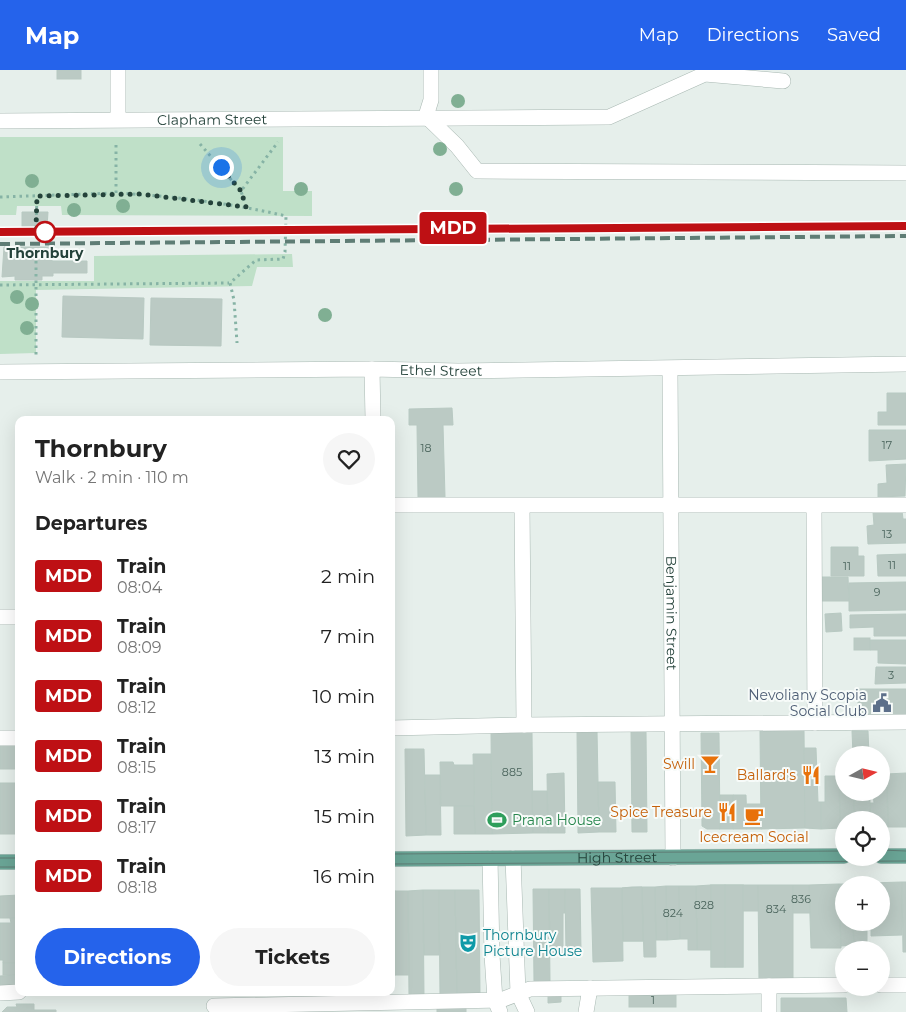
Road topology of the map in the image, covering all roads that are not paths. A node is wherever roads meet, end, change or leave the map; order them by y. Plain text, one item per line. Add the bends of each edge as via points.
1 (118, 70) edge
2 (431, 70) edge
3 (783, 81) dead end
4 (426, 116) junction
5 (118, 119) junction
6 (0, 121) edge
7 (906, 173) edge
8 (882, 364) junction
9 (906, 364) edge
10 (372, 369) junction
11 (670, 369) junction
12 (906, 370) edge
13 (0, 372) edge
14 (373, 416) edge
15 (671, 504) junction
16 (395, 505) edge
17 (906, 505) edge
18 (522, 506) junction
19 (814, 507) junction
20 (0, 617) edge
21 (15, 617) edge
22 (906, 722) edge
23 (815, 723) junction
24 (524, 725) junction
25 (672, 725) junction
26 (395, 728) edge
27 (0, 738) edge
28 (15, 738) edge
29 (835, 856) edge
30 (890, 856) edge
31 (906, 856) edge
32 (490, 858) junction
33 (514, 858) junction
34 (673, 858) junction
35 (395, 859) edge
36 (0, 862) edge
37 (15, 862) edge
38 (835, 985) edge
39 (890, 985) edge
40 (906, 985) edge
41 (769, 986) junction
42 (590, 988) junction
43 (0, 992) edge
44 (15, 992) edge
45 (518, 994) junction
46 (214, 1003) edge
47 (497, 1006) edge
48 (397, 1007) edge
49 (527, 1012) edge
50 (586, 1012) edge
51 (769, 1012) edge

1 - 5 street
2 - 4 street via 431,100
3 - 4 street, Clapham Street via 705,74 609,117
4 - 5 street, Clapham Street
4 - 7 street via 477,171
5 - 6 street, Clapham Street
8 - 9 street, Ethel Street
8 - 11 street, Ethel Street
8 - 12 street, Ethel Street
10 - 11 street, Ethel Street
10 - 13 street, Ethel Street
10 - 14 street
11 - 15 street, Benjamin Street
15 - 18 street
15 - 19 street
15 - 25 street, Benjamin Street
16 - 18 street
17 - 19 street
18 - 24 street
19 - 23 street
20 - 21 street
22 - 23 street
23 - 25 street
24 - 25 street
24 - 26 street
25 - 34 street, Benjamin Street
27 - 28 street
29 - 34 main road, High Street
30 - 31 main road
32 - 33 main road, High Street
32 - 35 main road, High Street
32 - 47 street
33 - 34 main road, High Street
33 - 45 street
36 - 37 main road
38 - 41 street
39 - 40 street
41 - 42 street
41 - 51 street
42 - 45 street via 530,989
42 - 50 street
43 - 44 street
45 - 47 street
45 - 49 street
46 - 48 street
47 - 48 street

